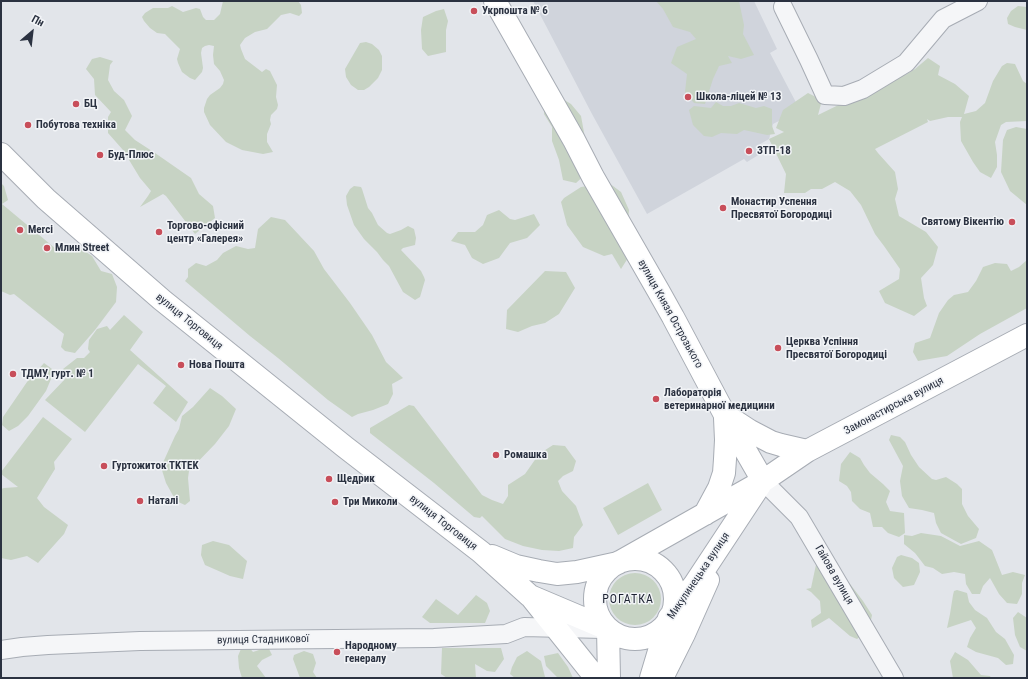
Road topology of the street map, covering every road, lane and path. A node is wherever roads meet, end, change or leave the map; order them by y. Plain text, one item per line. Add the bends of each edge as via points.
1 (495, 1) edge
2 (978, 1) edge
3 (783, 7) dead end
4 (1, 154) edge
5 (1027, 335) edge
6 (725, 415) junction
7 (807, 451) junction
8 (763, 481) junction
9 (705, 514) junction
10 (724, 540) junction
11 (481, 552) junction
12 (618, 563) junction
13 (530, 596) junction
14 (669, 618) junction
15 (556, 628) junction
16 (608, 629) junction
17 (1, 650) edge
18 (596, 678) edge
19 (609, 678) edge
20 (651, 678) edge
21 (662, 678) edge
22 (894, 678) edge

1 - 6 main road, вулиця Князя Острозького via 673,317
2 - 3 street via 943,19 906,63 863,89 844,96 825,95
4 - 11 main road, вулиця Торговиця via 46,199 162,300
5 - 7 main road, Замонастирська вулиця
6 - 7 main road via 771,442
6 - 8 main road, вулиця Князя Острозького
6 - 9 main road via 724,473
7 - 8 main road, Замонастирська вулиця
8 - 9 main road
8 - 10 main road, Микулинецька вулиця
8 - 22 street, Гайова вулиця via 799,516
9 - 12 main road
10 - 14 main road, Микулинецька вулиця
10 - 21 main road via 702,595
11 - 12 main road, вулиця Торговиця via 516,566 557,574
11 - 13 main road, вулиця Торговиця
12 - 14 main road via 630,559 643,560 664,572 671,582 674,594 674,607
12 - 16 main road via 600,579 596,591 596,610
13 - 15 main road
13 - 16 main road, вулиця Торговиця
14 - 16 main road via 657,632 645,637 627,638
14 - 20 main road, Микулинецька вулиця
15 - 16 street
15 - 17 street, вулиця Стадникової via 524,627 506,634 434,638 140,641
15 - 18 main road
16 - 19 main road

